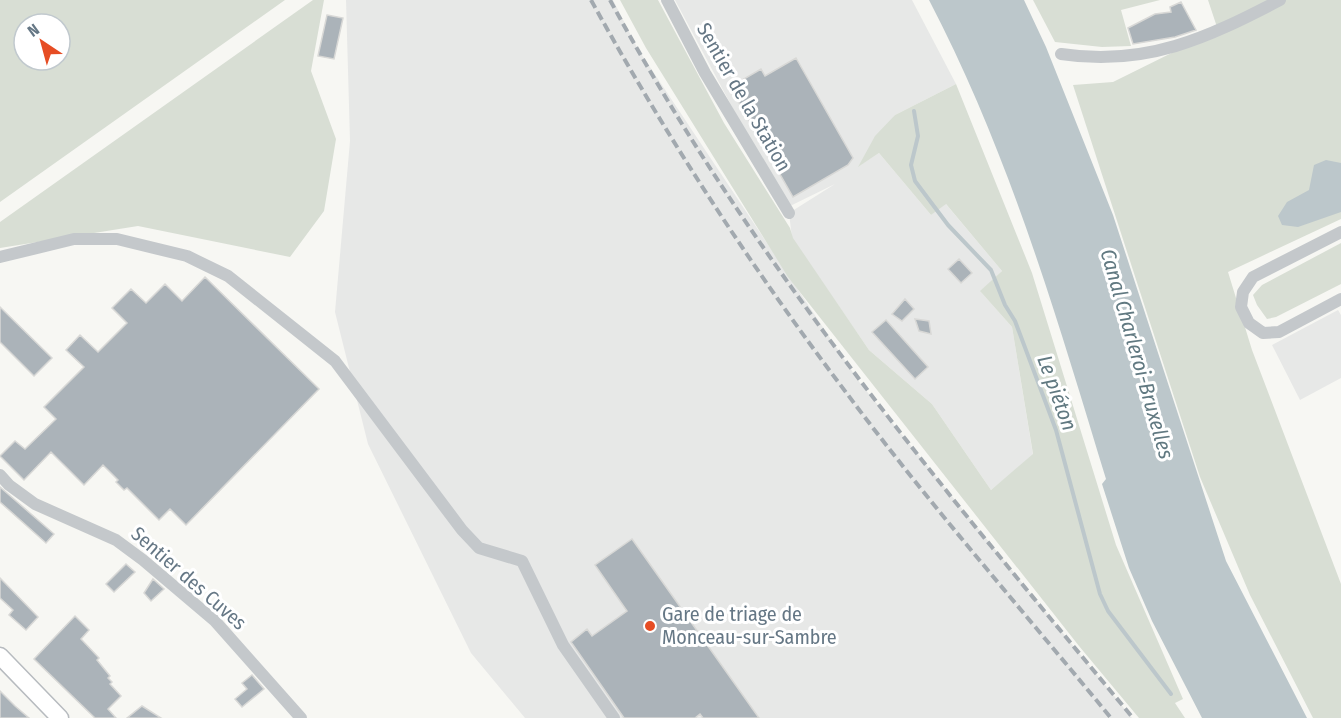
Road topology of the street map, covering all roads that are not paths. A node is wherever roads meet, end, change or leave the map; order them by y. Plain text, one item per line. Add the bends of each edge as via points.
1 (667, 0) edge
2 (1280, 0) edge
3 (1061, 54) dead end
4 (789, 213) dead end
5 (1341, 231) edge
6 (0, 257) edge
7 (1341, 299) edge
8 (0, 475) edge
9 (0, 656) edge
10 (60, 718) edge
11 (301, 718) edge
12 (614, 718) edge

1 - 4 street, Sentier de la Station via 705,73
2 - 3 street via 1213,35 1164,51 1084,57
5 - 7 street via 1253,277 1243,292 1241,307 1250,323 1263,333 1279,332
6 - 12 street via 74,239 117,239 187,256 228,276 335,361 479,548 522,561 563,645
8 - 11 street, Sentier des Cuves via 35,504 116,540 143,560 215,621
9 - 10 main road

